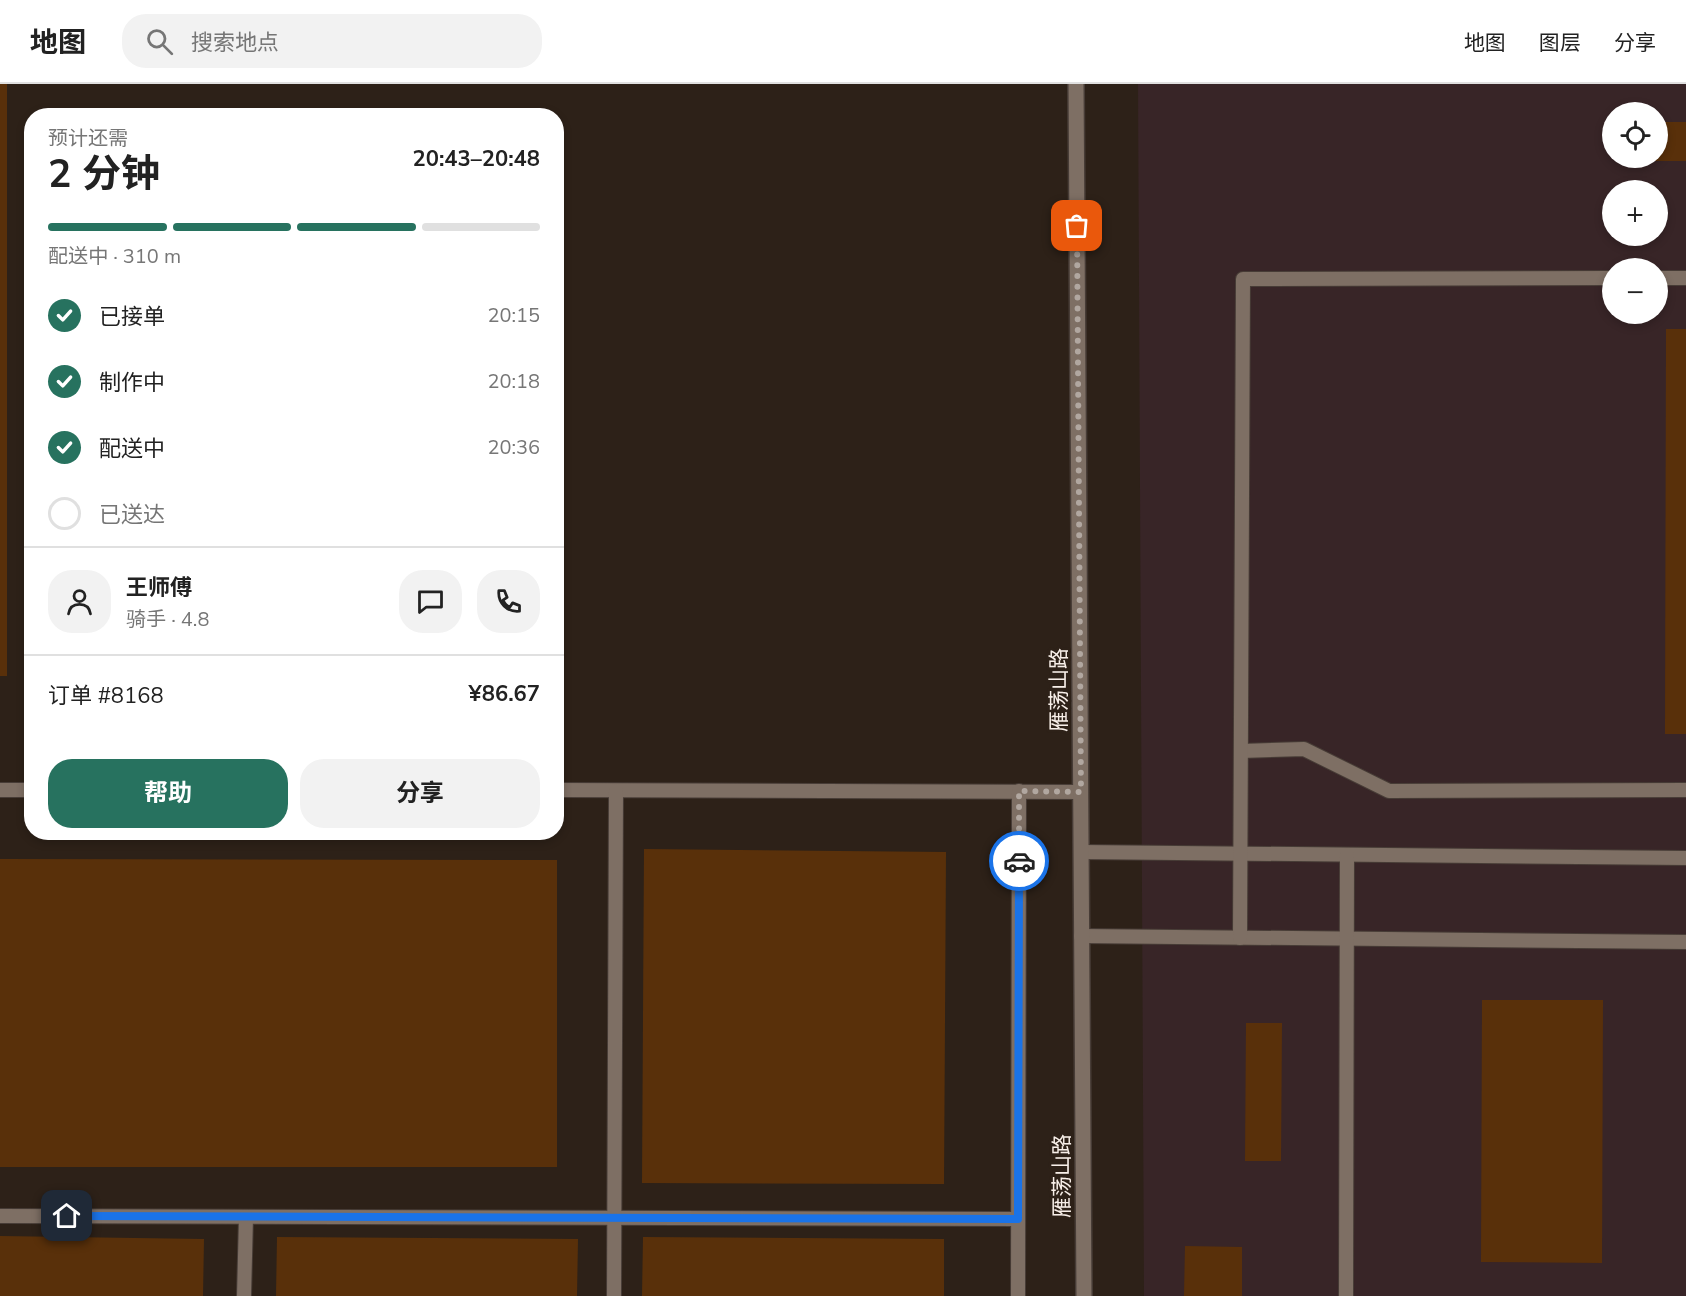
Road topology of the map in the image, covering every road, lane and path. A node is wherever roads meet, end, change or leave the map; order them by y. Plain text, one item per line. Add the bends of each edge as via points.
1 (1076, 84) edge
2 (1602, 278) edge
3 (1668, 278) edge
4 (1686, 278) edge
5 (1241, 751) junction
6 (0, 790) edge
7 (24, 790) edge
8 (564, 790) edge
9 (616, 790) junction
10 (1686, 790) edge
11 (1019, 791) junction
12 (1081, 792) junction
13 (1081, 852) junction
14 (1241, 854) junction
15 (1347, 855) junction
16 (1686, 858) edge
17 (1081, 936) junction
18 (1240, 938) junction
19 (1347, 939) junction
20 (1686, 942) edge
21 (0, 1216) edge
22 (246, 1217) junction
23 (615, 1218) junction
24 (1018, 1219) junction
25 (244, 1296) edge
26 (614, 1296) edge
27 (1018, 1296) edge
28 (1084, 1296) edge
29 (1346, 1296) edge

1 - 12 street, 雁荡山路
2 - 5 lane via 1243,279
3 - 4 lane
5 - 10 lane via 1304,749 1389,790
5 - 14 lane
6 - 7 lane
8 - 9 lane
9 - 11 lane
9 - 23 lane
11 - 12 lane
11 - 24 lane
12 - 13 street, 雁荡山路
13 - 14 lane
13 - 17 street, 雁荡山路
14 - 15 lane
14 - 18 lane
15 - 16 lane
15 - 19 lane
17 - 18 lane
17 - 28 street, 雁荡山路
18 - 19 lane
19 - 20 lane
19 - 29 lane
21 - 22 lane
22 - 23 lane
22 - 25 lane
23 - 24 lane
23 - 26 lane
24 - 27 lane

